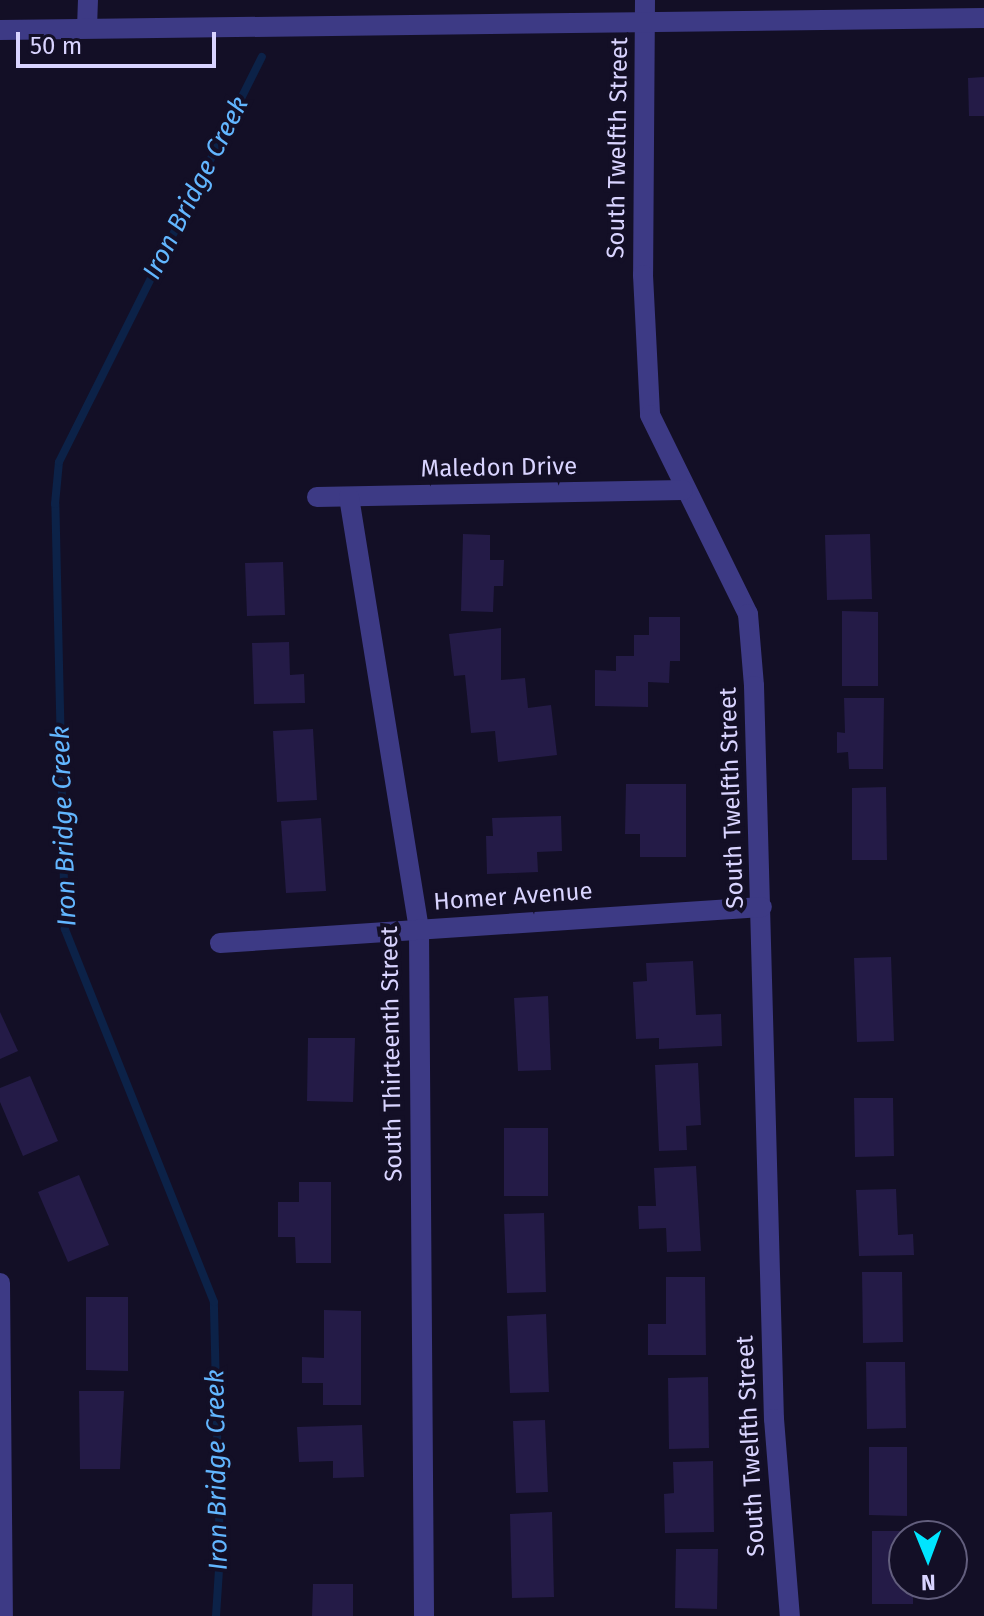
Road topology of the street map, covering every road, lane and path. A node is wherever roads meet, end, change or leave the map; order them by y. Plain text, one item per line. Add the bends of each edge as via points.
1 (88, 0) edge
2 (645, 0) edge
3 (984, 18) edge
4 (646, 24) junction
5 (87, 28) junction
6 (0, 30) edge
7 (683, 490) junction
8 (317, 497) dead end
9 (349, 497) junction
10 (762, 907) junction
11 (419, 930) junction
12 (220, 943) dead end
13 (0, 1283) edge
14 (3, 1616) edge
15 (424, 1616) edge
16 (790, 1616) edge

1 - 5 street
2 - 4 street, South Twelfth Street
3 - 4 street
4 - 5 street
4 - 7 street, South Twelfth Street via 643,275 650,415
5 - 6 street
7 - 9 street, Maledon Drive
7 - 10 street, South Twelfth Street via 748,614
8 - 9 street, Maledon Drive
9 - 11 street, South Thirteenth Street
10 - 11 street, Homer Avenue
10 - 16 street, South Twelfth Street via 774,1419
11 - 12 street, Homer Avenue
11 - 15 street, South Thirteenth Street
13 - 14 street

